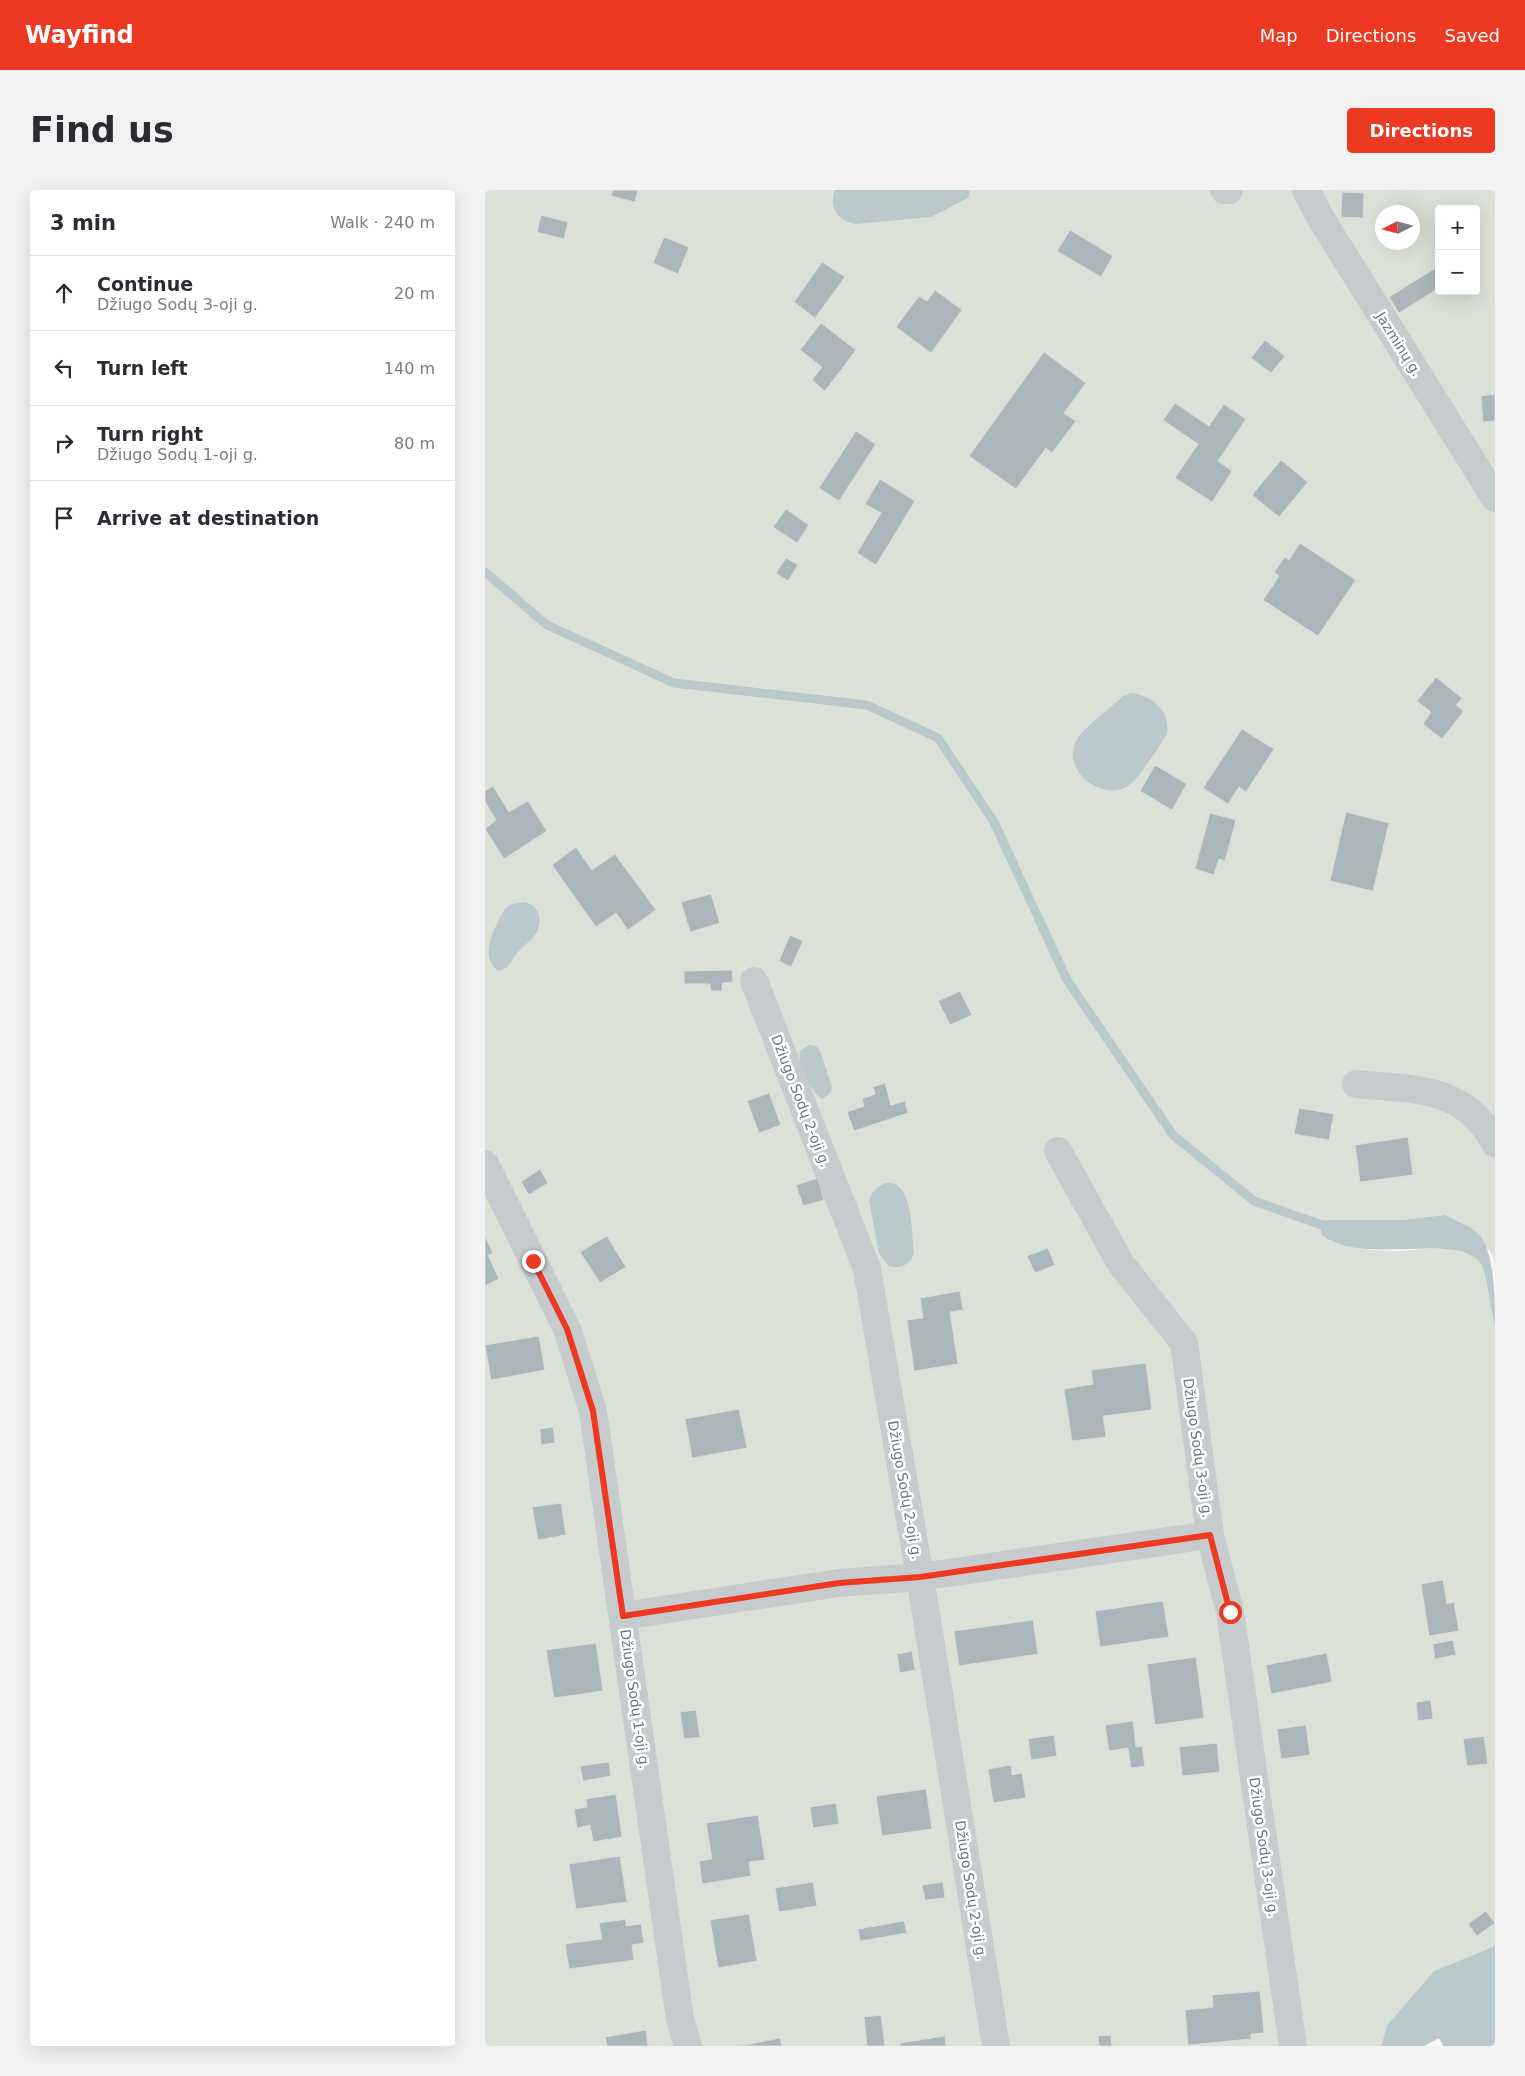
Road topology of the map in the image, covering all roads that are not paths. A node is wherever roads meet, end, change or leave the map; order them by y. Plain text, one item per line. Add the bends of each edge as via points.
1 (1225, 190) edge
2 (1229, 190) edge
3 (1306, 190) edge
4 (1495, 498) edge
5 (754, 981) dead end
6 (1356, 1084) dead end
7 (1495, 1143) edge
8 (1057, 1151) dead end
9 (485, 1164) edge
10 (1210, 1535) junction
11 (920, 1577) junction
12 (623, 1616) junction
13 (688, 2046) edge
14 (996, 2046) edge
15 (1293, 2046) edge

1 - 2 street
3 - 4 street, Jazminų g.
5 - 11 street, Džiugo Sodų 2-oji g. via 867,1269
6 - 7 street via 1416,1090 1452,1099 1477,1116
8 - 10 street, Džiugo Sodų 3-oji g. via 1121,1264 1184,1343
9 - 12 street, Džiugo Sodų 1-oji g. via 567,1329 593,1411
10 - 11 street
10 - 15 street, Džiugo Sodų 3-oji g. via 1230,1612
11 - 12 street via 839,1583
11 - 14 street, Džiugo Sodų 2-oji g.
12 - 13 street, Džiugo Sodų 1-oji g. via 679,2009

